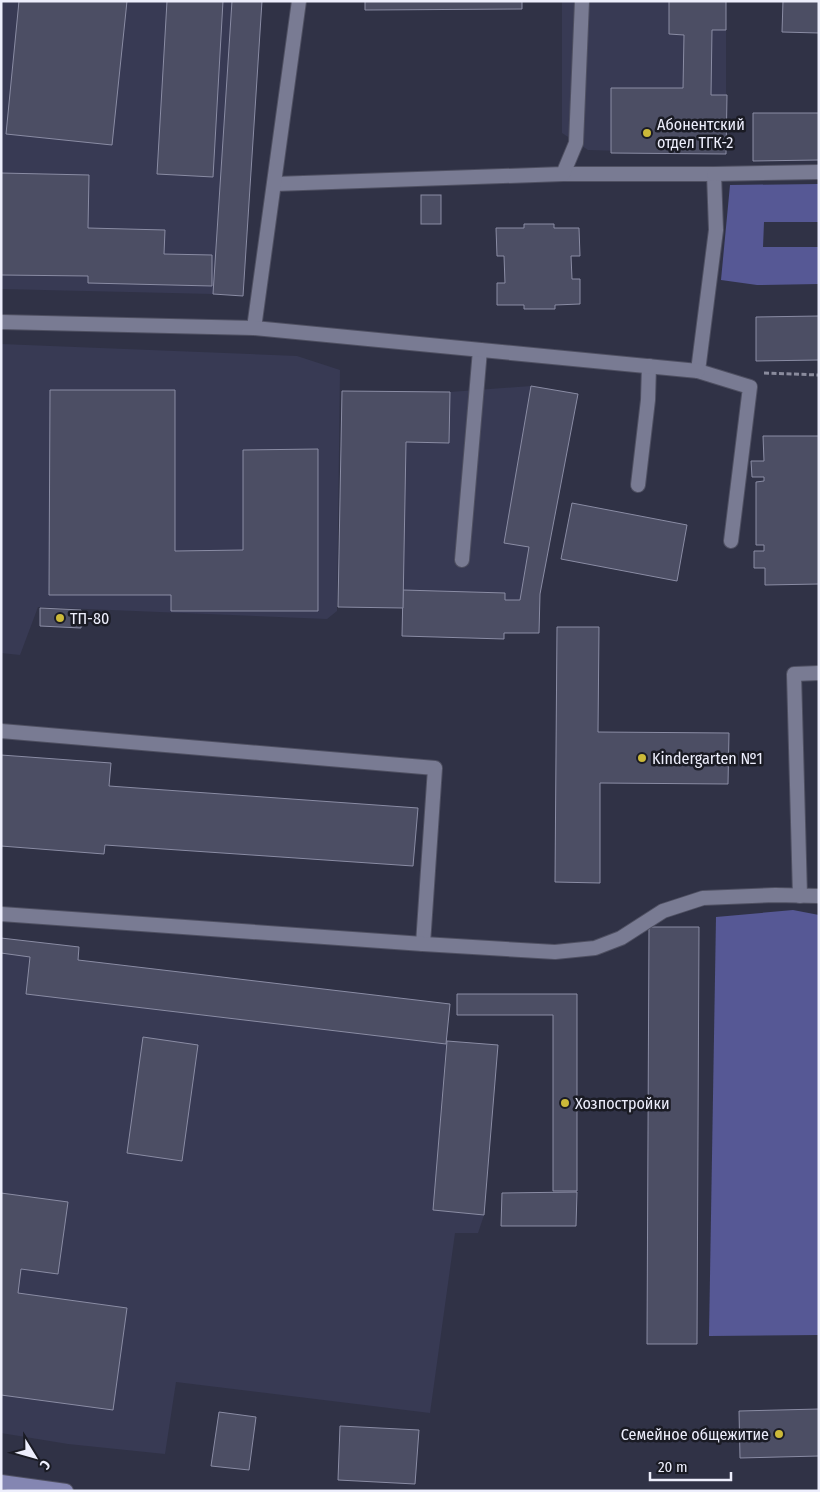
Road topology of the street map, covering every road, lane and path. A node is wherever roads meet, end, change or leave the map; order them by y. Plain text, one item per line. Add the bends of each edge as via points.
1 (299, 1) edge
2 (582, 1) edge
3 (819, 172) edge
4 (562, 174) junction
5 (714, 174) junction
6 (275, 184) junction
7 (1, 322) edge
8 (254, 328) junction
9 (480, 350) junction
10 (649, 366) junction
11 (698, 371) junction
12 (638, 485) dead end
13 (731, 542) dead end
14 (462, 560) dead end
15 (819, 673) edge
16 (1, 731) edge
17 (800, 896) junction
18 (819, 896) edge
19 (1, 914) edge
20 (422, 944) junction
21 (1, 1482) edge
22 (66, 1491) edge

1 - 6 street
2 - 4 street via 576,143
3 - 5 street
4 - 5 street
4 - 6 street
5 - 11 street via 716,230
6 - 8 street
7 - 8 street
8 - 9 street
9 - 10 street
9 - 14 street
10 - 11 street
10 - 12 street
11 - 13 street via 750,387
15 - 17 street via 794,674
16 - 20 street via 435,768
17 - 18 street
17 - 20 street via 703,898 663,911 621,938 596,948 555,952
19 - 20 street
21 - 22 main road

